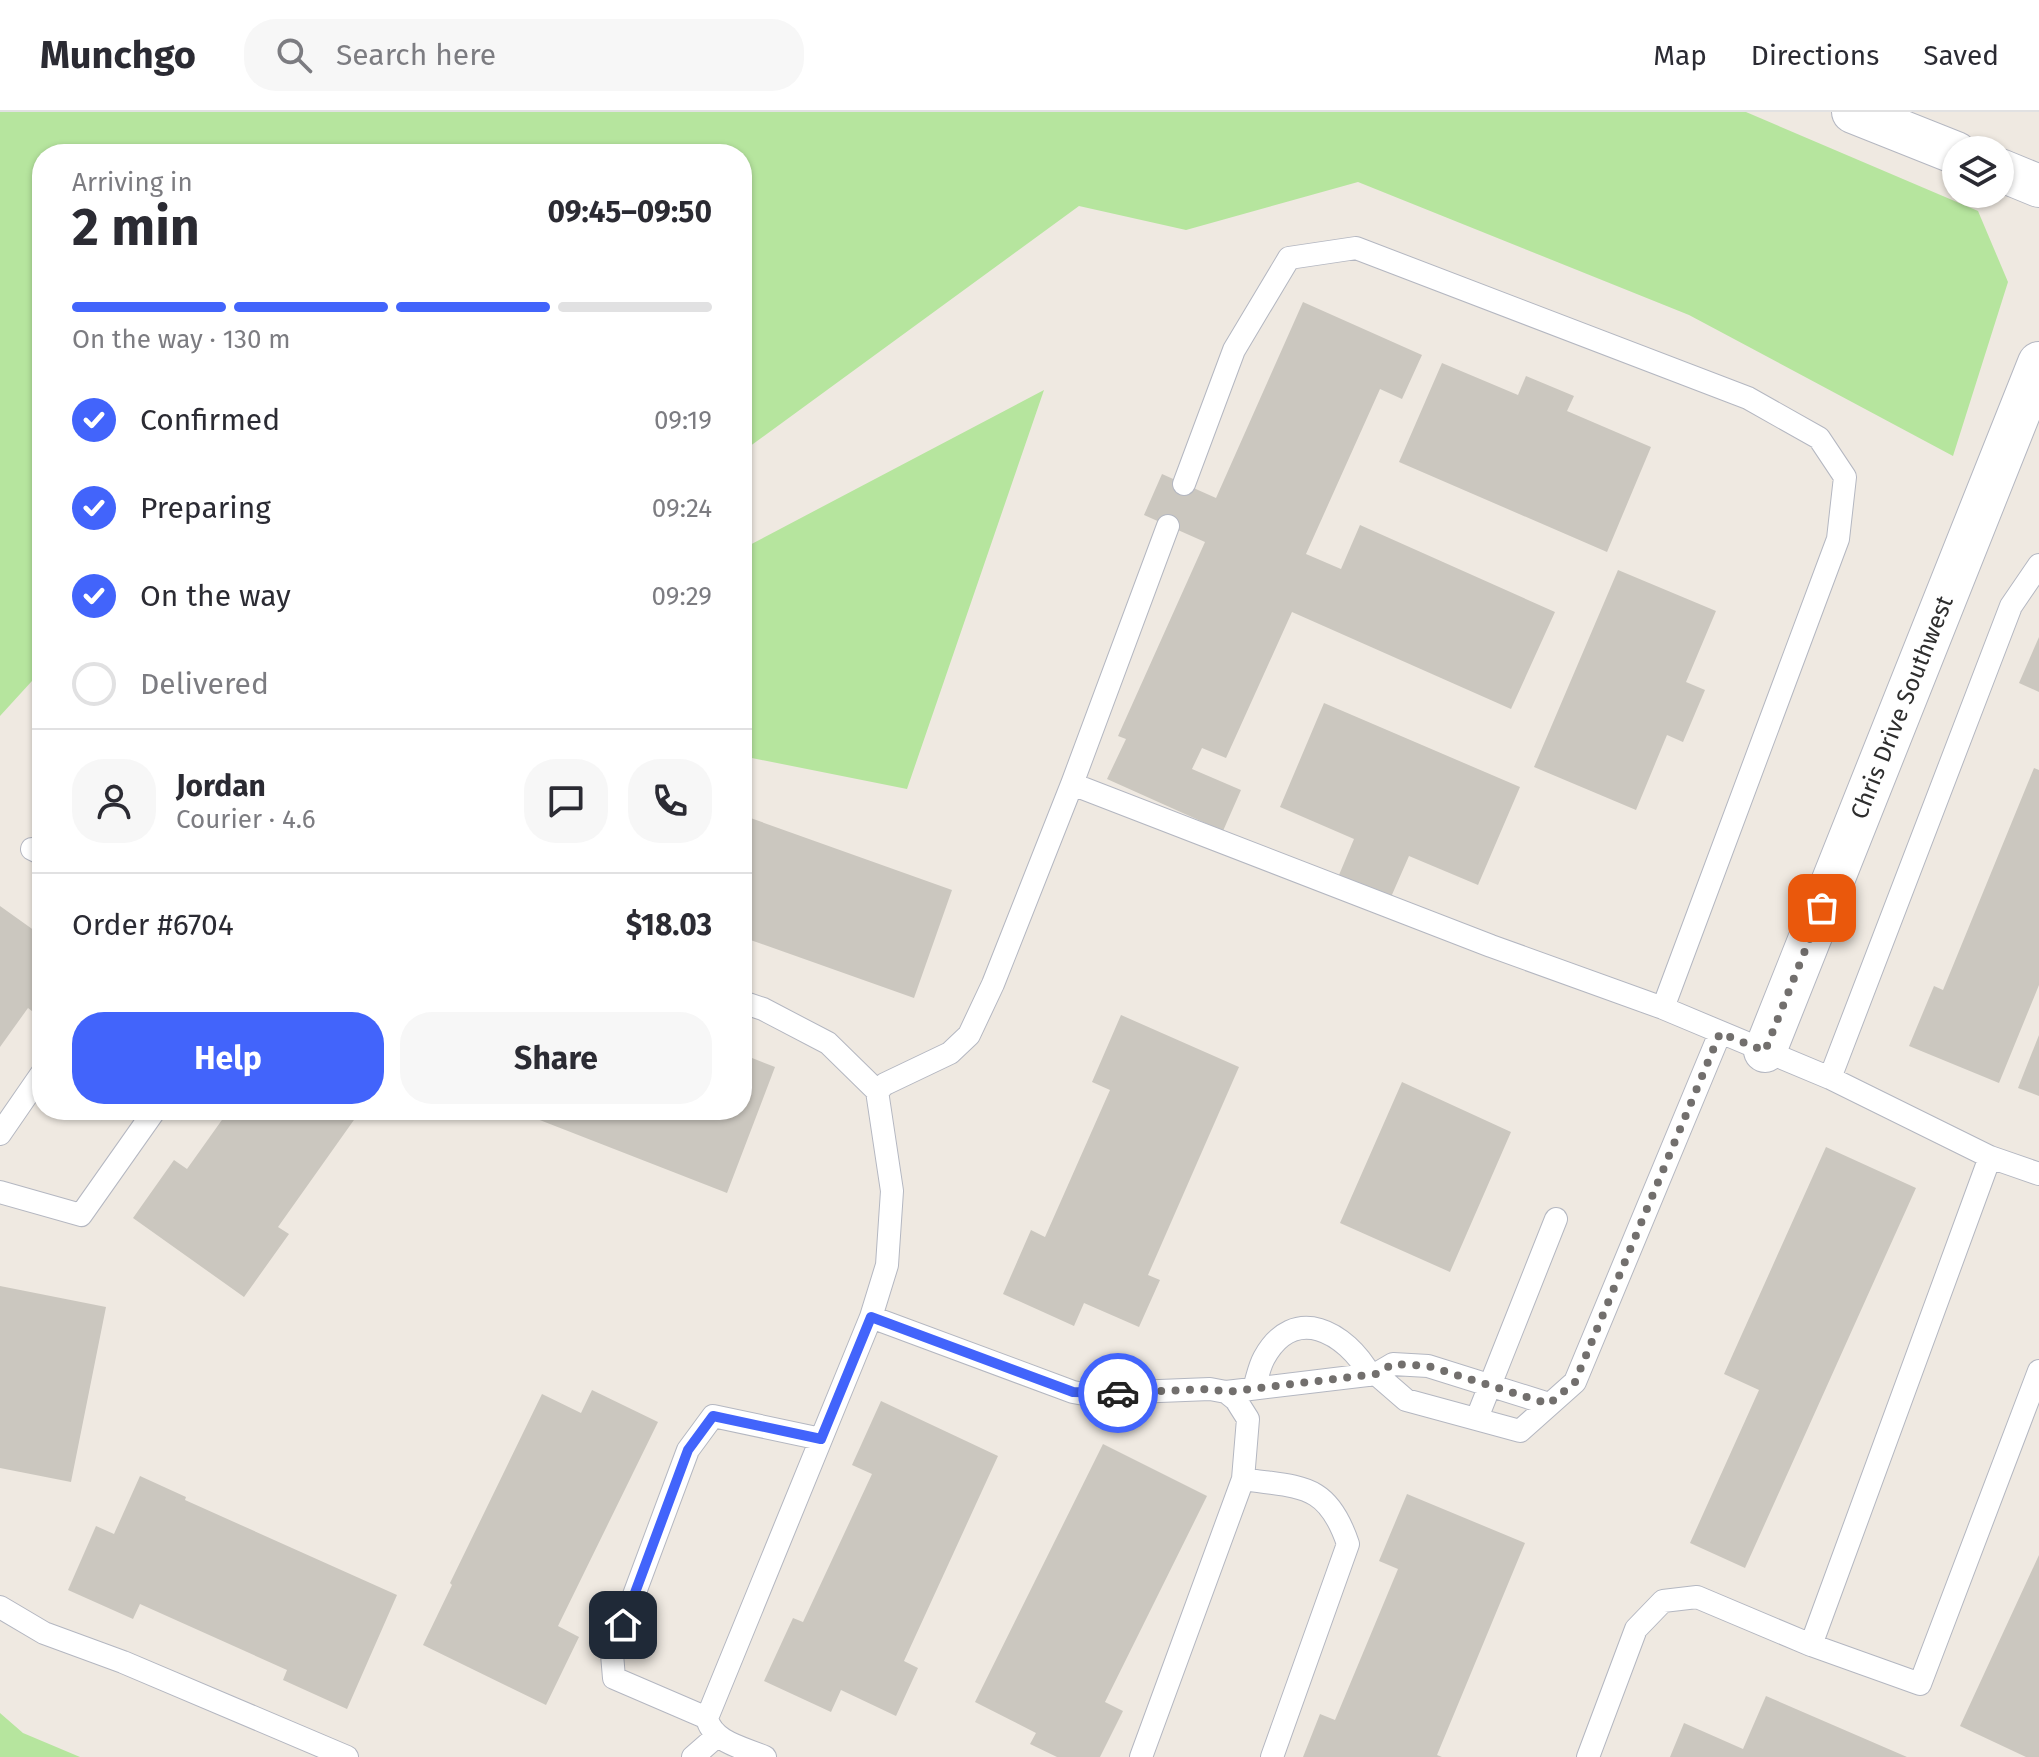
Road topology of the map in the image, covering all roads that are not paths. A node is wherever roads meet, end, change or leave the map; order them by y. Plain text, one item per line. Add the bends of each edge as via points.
1 (1853, 112) edge
2 (1942, 147) edge
3 (2014, 176) edge
4 (2039, 186) edge
5 (2039, 363) edge
6 (1184, 484) dead end
7 (1168, 526) dead end
8 (2039, 565) edge
9 (1072, 784) junction
10 (752, 1005) edge
11 (1663, 1008) junction
12 (1720, 1033) junction
13 (1765, 1051) junction
14 (1830, 1078) junction
15 (32, 1088) edge
16 (877, 1091) junction
17 (148, 1120) edge
18 (0, 1134) edge
19 (1990, 1157) junction
20 (2039, 1174) edge
21 (0, 1192) edge
22 (1556, 1219) dead end
23 (871, 1317) junction
24 (2039, 1371) edge
25 (1373, 1375) junction
26 (1490, 1384) junction
27 (1254, 1388) junction
28 (1226, 1392) junction
29 (1549, 1404) junction
30 (1477, 1418) junction
31 (821, 1439) junction
32 (1243, 1479) junction
33 (0, 1607) edge
34 (1811, 1645) junction
35 (712, 1727) junction
36 (347, 1757) edge
37 (693, 1757) edge
38 (765, 1757) edge
39 (1141, 1757) edge
40 (1272, 1757) edge
41 (1588, 1757) edge

1 - 2 street
3 - 4 street
5 - 13 street, Chris Drive Southwest
6 - 11 lane via 1234,350 1289,258 1356,248 1748,398 1819,438 1845,477 1838,539
7 - 9 lane
8 - 14 lane via 2011,606
9 - 11 lane
9 - 16 lane via 969,1035 950,1053
10 - 16 lane via 828,1043
11 - 12 lane
12 - 13 lane
12 - 29 lane via 1575,1382
13 - 14 lane
14 - 19 lane
15 - 18 lane
16 - 23 lane via 892,1191 887,1265
17 - 21 lane via 81,1215
19 - 20 lane
19 - 34 lane
22 - 26 lane
23 - 28 lane via 1073,1392
23 - 31 lane
24 - 34 lane via 1920,1684
25 - 26 lane via 1393,1364 1428,1366
25 - 27 lane
25 - 27 lane via 1336,1335 1309,1327 1275,1343
25 - 30 lane via 1406,1400
26 - 29 lane
26 - 30 lane
27 - 28 lane
28 - 32 lane via 1248,1419
29 - 30 lane via 1520,1431
31 - 35 lane
31 - 35 lane via 713,1416 688,1450 612,1654 613,1667 614,1678
32 - 39 lane
32 - 40 lane via 1311,1489 1339,1518 1348,1544
33 - 36 lane via 44,1633
34 - 41 lane via 1697,1597 1663,1601 1636,1629
35 - 37 lane
35 - 38 lane

